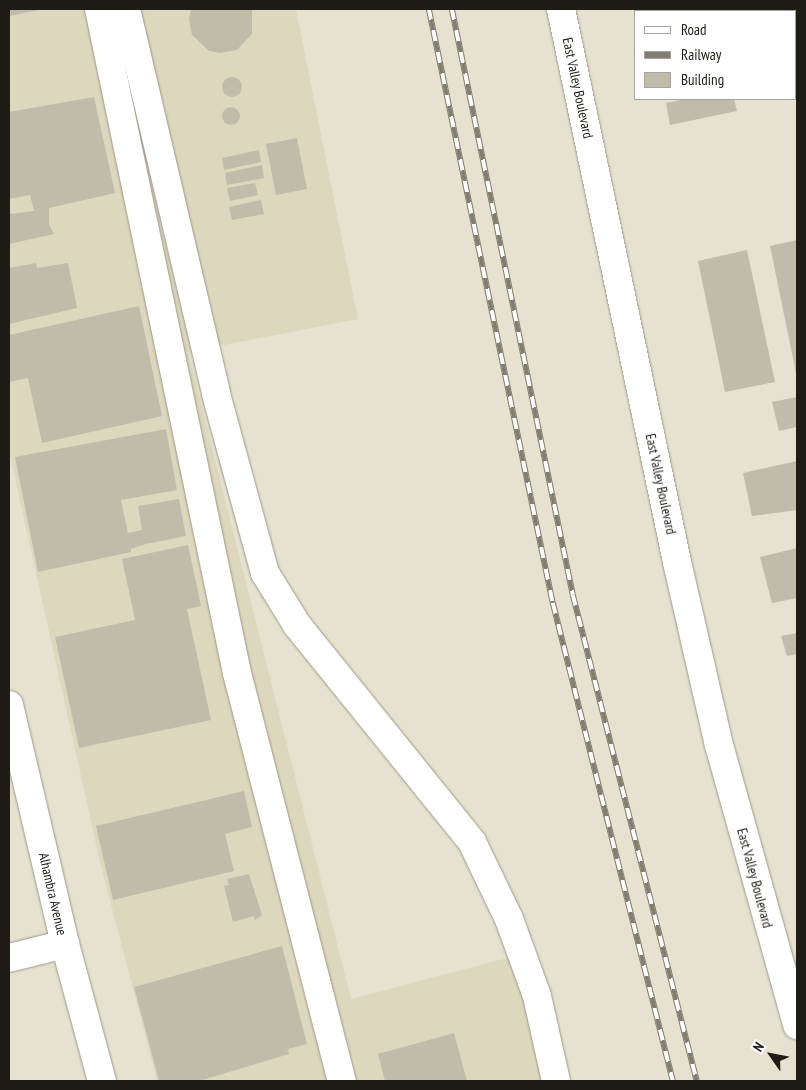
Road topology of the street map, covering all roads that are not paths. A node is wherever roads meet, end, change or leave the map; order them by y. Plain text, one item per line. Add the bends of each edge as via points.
1 (99, 9) edge
2 (126, 9) edge
3 (561, 9) edge
4 (9, 705) edge
5 (65, 944) junction
6 (9, 958) edge
7 (797, 1025) edge
8 (102, 1081) edge
9 (342, 1081) edge
10 (556, 1081) edge

1 - 9 main road via 237,672
2 - 10 main road via 214,386 265,573 297,625 472,842 510,919 537,996
3 - 7 main road, East Valley Boulevard via 677,562 720,746
4 - 5 main road, Alhambra Avenue
5 - 6 main road
5 - 8 main road, Alhambra Avenue

